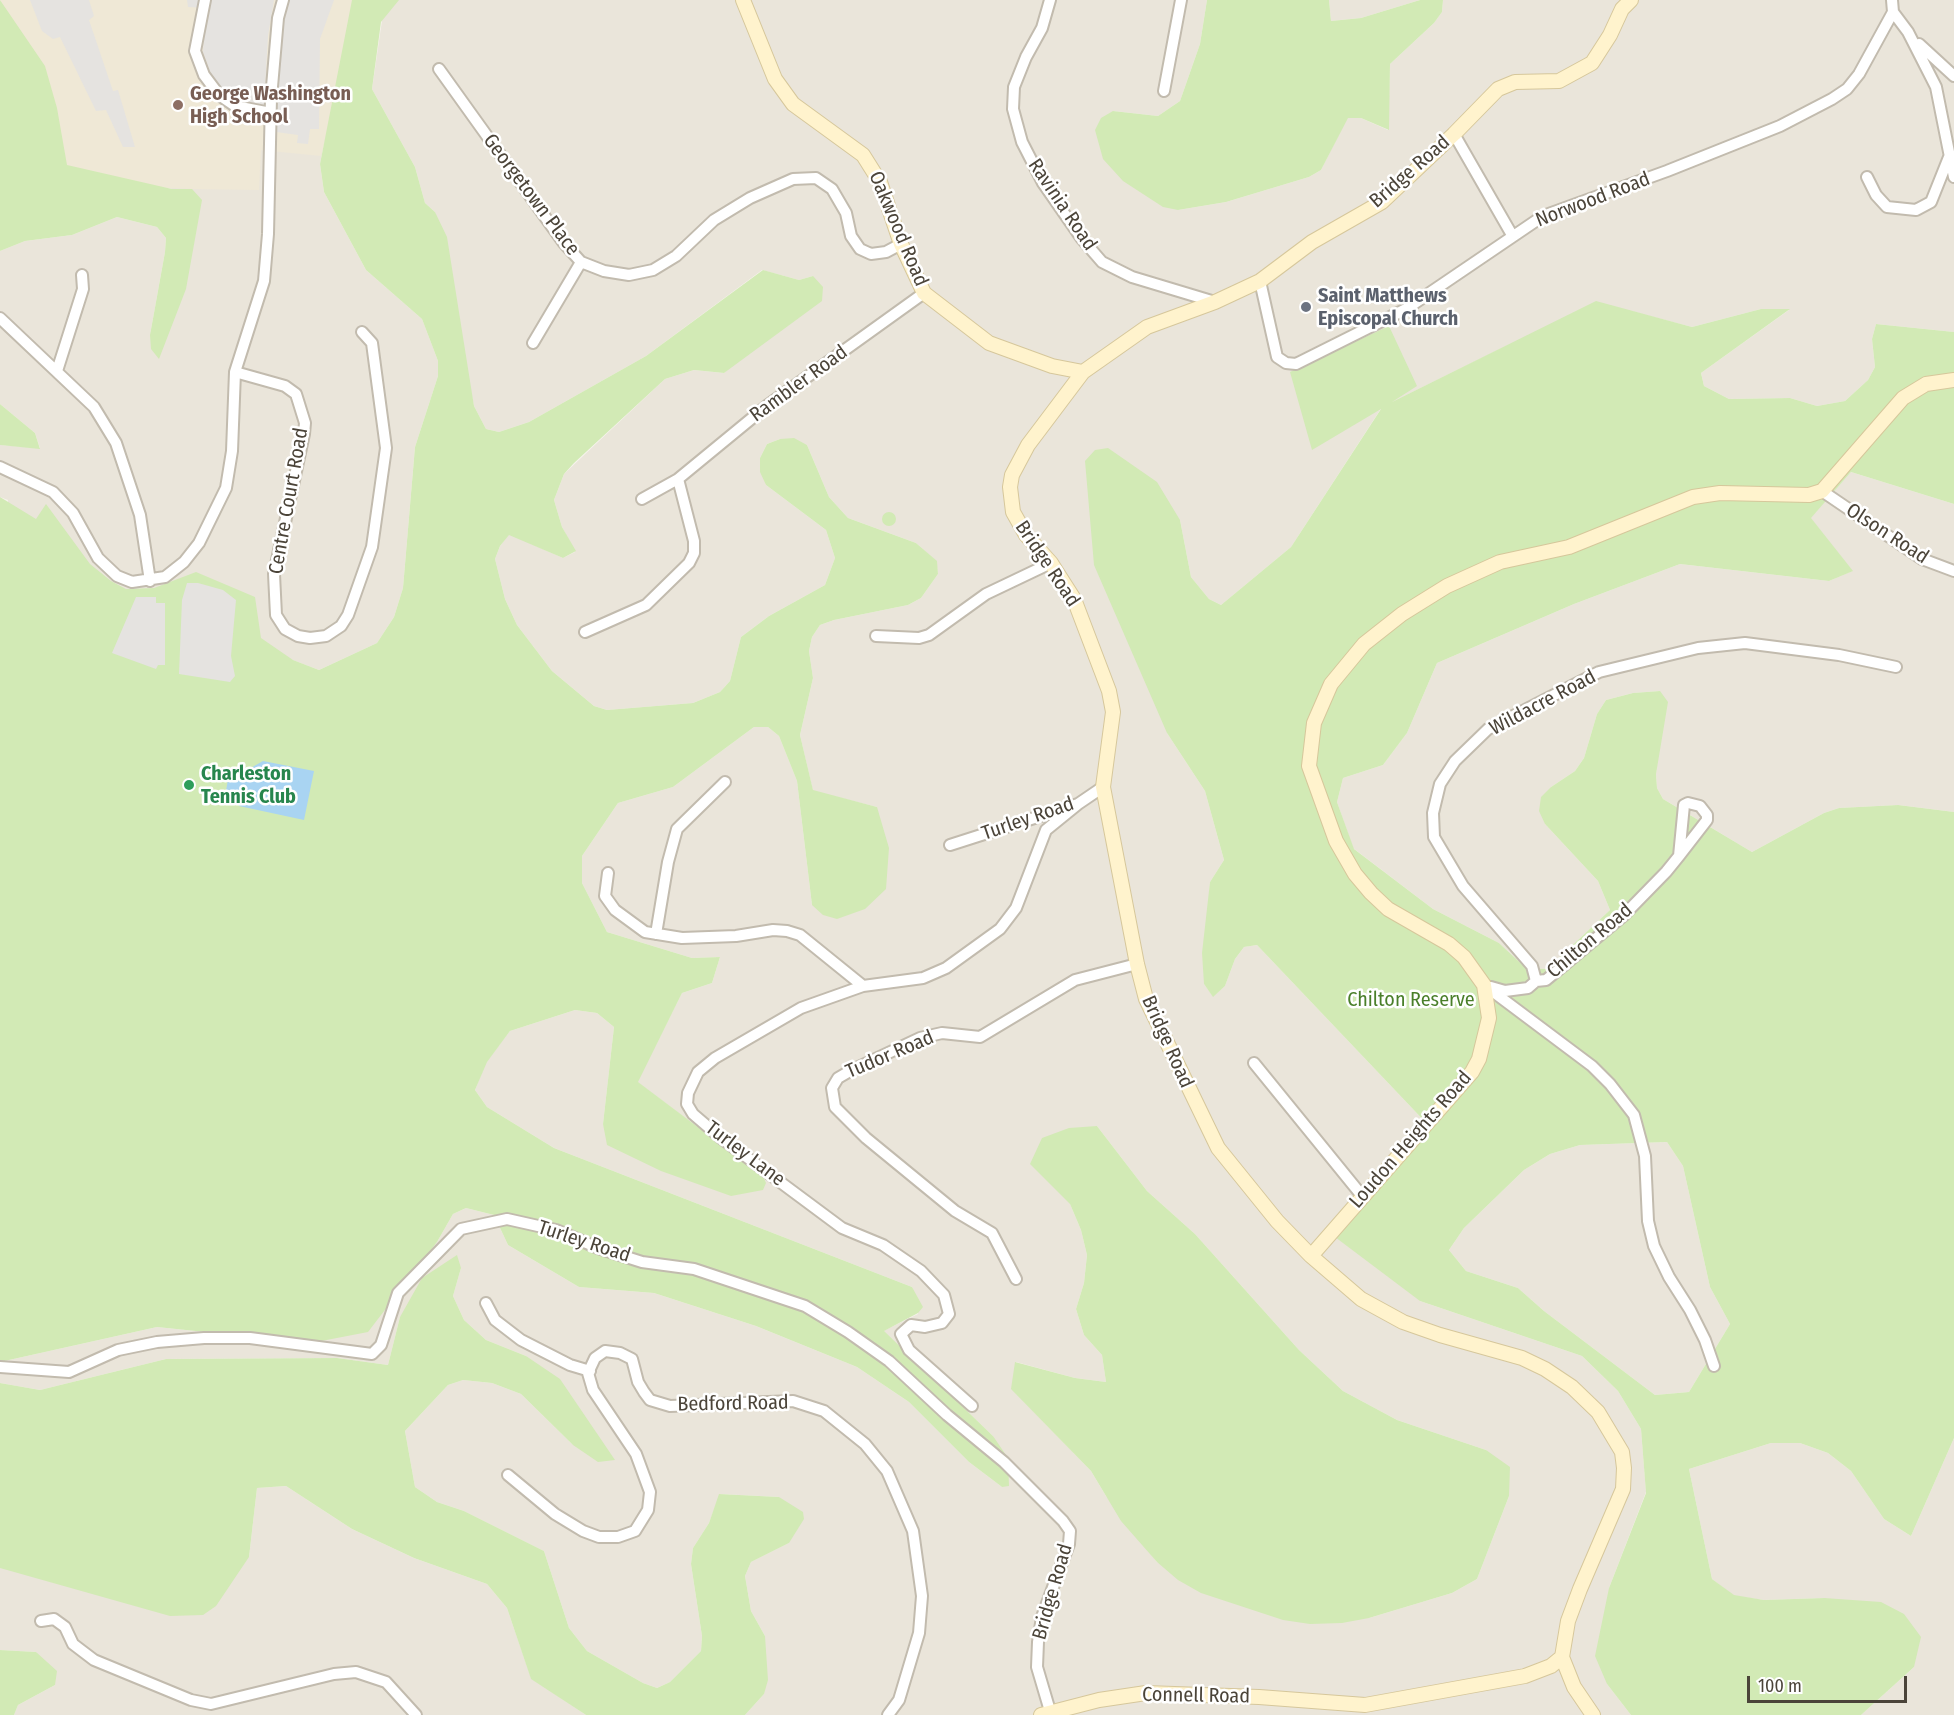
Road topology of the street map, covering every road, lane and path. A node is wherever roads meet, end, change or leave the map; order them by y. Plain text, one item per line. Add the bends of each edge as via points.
1 (205, 0) edge
2 (283, 0) edge
3 (743, 0) edge
4 (1050, 0) edge
5 (1181, 0) edge
6 (1630, 0) edge
7 (1892, 0) edge
8 (1893, 12) junction
9 (1908, 32) junction
10 (439, 69) dead end
11 (1954, 76) edge
12 (1164, 91) dead end
13 (271, 113) junction
14 (1454, 134) junction
15 (1950, 156) junction
16 (1867, 177) dead end
17 (1954, 177) edge
18 (1512, 235) junction
19 (901, 244) junction
20 (580, 262) junction
21 (82, 275) dead end
22 (1260, 281) junction
23 (924, 293) junction
24 (1215, 302) junction
25 (0, 318) edge
26 (362, 332) dead end
27 (533, 342) dead end
28 (57, 371) junction
29 (235, 372) junction
30 (1083, 372) junction
31 (1954, 380) edge
32 (0, 468) edge
33 (678, 479) junction
34 (1822, 491) junction
35 (642, 500) dead end
36 (1051, 563) junction
37 (1954, 571) edge
38 (150, 581) junction
39 (585, 632) dead end
40 (876, 636) dead end
41 (1896, 667) dead end
42 (725, 782) dead end
43 (1103, 787) junction
44 (1078, 804) junction
45 (950, 844) dead end
46 (1679, 856) dead end
47 (608, 873) dead end
48 (656, 934) junction
49 (1137, 964) junction
50 (1536, 981) junction
51 (1484, 985) junction
52 (863, 986) junction
53 (1254, 1064) dead end
54 (1363, 1197) junction
55 (1311, 1256) junction
56 (1016, 1279) dead end
57 (486, 1303) dead end
58 (0, 1366) edge
59 (1714, 1366) dead end
60 (590, 1371) junction
61 (972, 1406) dead end
62 (1004, 1462) joint
63 (508, 1475) dead end
64 (41, 1622) dead end
65 (1562, 1657) junction
66 (1365, 1710) edge
67 (1046, 1713) edge
68 (416, 1715) edge
69 (888, 1715) edge
70 (1593, 1715) edge

1 - 13 street via 195,51 204,75 219,95 235,106
2 - 13 street via 278,18
3 - 19 main road, Oakwood Road via 775,79 793,104 864,155 880,182
4 - 24 street, Ravinia Road via 1042,28 1014,87 1013,109 1022,142 1043,183 1102,262 1132,277
5 - 12 street
6 - 14 main road, Bridge Road via 1592,63 1559,81 1515,82 1498,89
7 - 8 street
8 - 9 street
8 - 18 street, Norwood Road via 1859,74 1832,99 1780,126 1543,216
9 - 11 street
9 - 15 street via 1936,87
10 - 20 street, Georgetown Place
13 - 29 street via 264,282
14 - 18 street
14 - 22 main road, Bridge Road via 1382,202 1312,242
15 - 16 street via 1931,202 1916,210 1887,207
15 - 17 street
18 - 22 street, Norwood Road via 1406,309 1296,364 1277,357
19 - 20 street, Georgetown Place via 871,254 860,249 850,236 846,213 832,189 816,178 793,179 714,220 676,256 653,270 629,275
19 - 23 main road, Oakwood Road
20 - 27 street
21 - 28 street via 83,289
22 - 24 main road, Bridge Road
23 - 30 main road, Oakwood Road via 989,343 1052,366
23 - 33 street, Rambler Road via 768,405
24 - 30 main road, Bridge Road via 1146,327
25 - 28 street
26 - 29 street, Centre Court Road via 372,343 386,448 372,547 348,615 341,626 326,636 298,636 285,629 276,615 274,574 305,423 296,394 285,386
28 - 38 street via 94,406 116,443 140,515
29 - 38 street via 232,451 225,488 211,522 184,562 165,577
30 - 36 main road, Bridge Road via 1028,445 1010,487 1013,512 1026,535
31 - 34 main road via 1926,384 1903,398
32 - 38 street via 53,492 73,513 98,558 117,576 132,582
33 - 35 street, Rambler Road
33 - 39 street via 694,541 689,563 646,605
34 - 37 street, Olson Road via 1922,559
34 - 51 main road, Loudon Heights Road via 1809,495 1720,493 1694,497 1569,548 1500,562 1447,586 1402,614 1364,644 1331,684 1314,723 1309,766 1336,841 1371,893 1388,909 1449,944
36 - 40 street via 986,594 929,634 919,638
36 - 43 main road, Bridge Road via 1074,599 1109,691 1113,712
41 - 50 street, Wildacre Road via 1745,643 1698,648 1599,672 1508,717 1481,735 1455,761 1440,784 1433,813 1434,837 1463,886 1532,966
42 - 48 street via 677,829
43 - 44 street, Turley Road
43 - 49 main road, Bridge Road
44 - 45 street, Turley Road
44 - 52 street, Turley Lane via 1046,830 1016,908 1000,929 946,968 923,978
46 - 50 street, Chilton Road via 1624,915 1546,980
47 - 48 street via 605,896 615,910 645,932
48 - 52 street via 710,938 773,930 800,935
49 - 55 main road, Bridge Road via 1146,999 1218,1148
49 - 56 street, Tudor Road via 1075,980 980,1038 942,1033 920,1038 850,1071 838,1078 832,1088 834,1107 866,1138 955,1211 992,1233
50 - 51 street, Chilton Road via 1528,988 1505,991
51 - 54 main road, Loudon Heights Road via 1489,1018 1479,1059
51 - 59 street via 1592,1066 1634,1115 1645,1156 1648,1221 1654,1246 1706,1340
52 - 61 street, Turley Lane via 801,1008 715,1058 698,1072 687,1104 707,1128 842,1228 883,1245 921,1271 944,1295 949,1314 942,1323 911,1325 902,1334 909,1350
53 - 54 street
54 - 55 main road, Loudon Heights Road
55 - 65 main road via 1361,1299 1382,1311 1440,1335 1522,1358 1572,1388 1598,1412 1622,1452 1623,1490 1568,1621
57 - 60 street via 495,1320 521,1340
58 - 62 street, Turley Road via 69,1372 118,1350 204,1338 250,1338 372,1354 381,1345 398,1293 460,1229 507,1219 556,1230 642,1262 694,1269 805,1306 889,1361
60 - 63 street via 593,1390 636,1454 647,1478 648,1510 635,1531 618,1537 599,1537 583,1531 555,1515
60 - 69 street, Bedford Road via 595,1358 605,1351 620,1353 632,1359 638,1382 650,1400 670,1406 793,1401 824,1411 865,1444 887,1471 913,1531 922,1596 919,1633 899,1700
62 - 67 street, Bridge Road via 1070,1531 1066,1558 1042,1617 1038,1642
64 - 68 street via 54,1618 73,1644 94,1660 191,1700 211,1704 356,1672 386,1682
65 - 66 main road, Connell Road via 1526,1676
65 - 70 main road via 1574,1687
66 - 67 main road, Connell Road via 1258,1697 1146,1693

